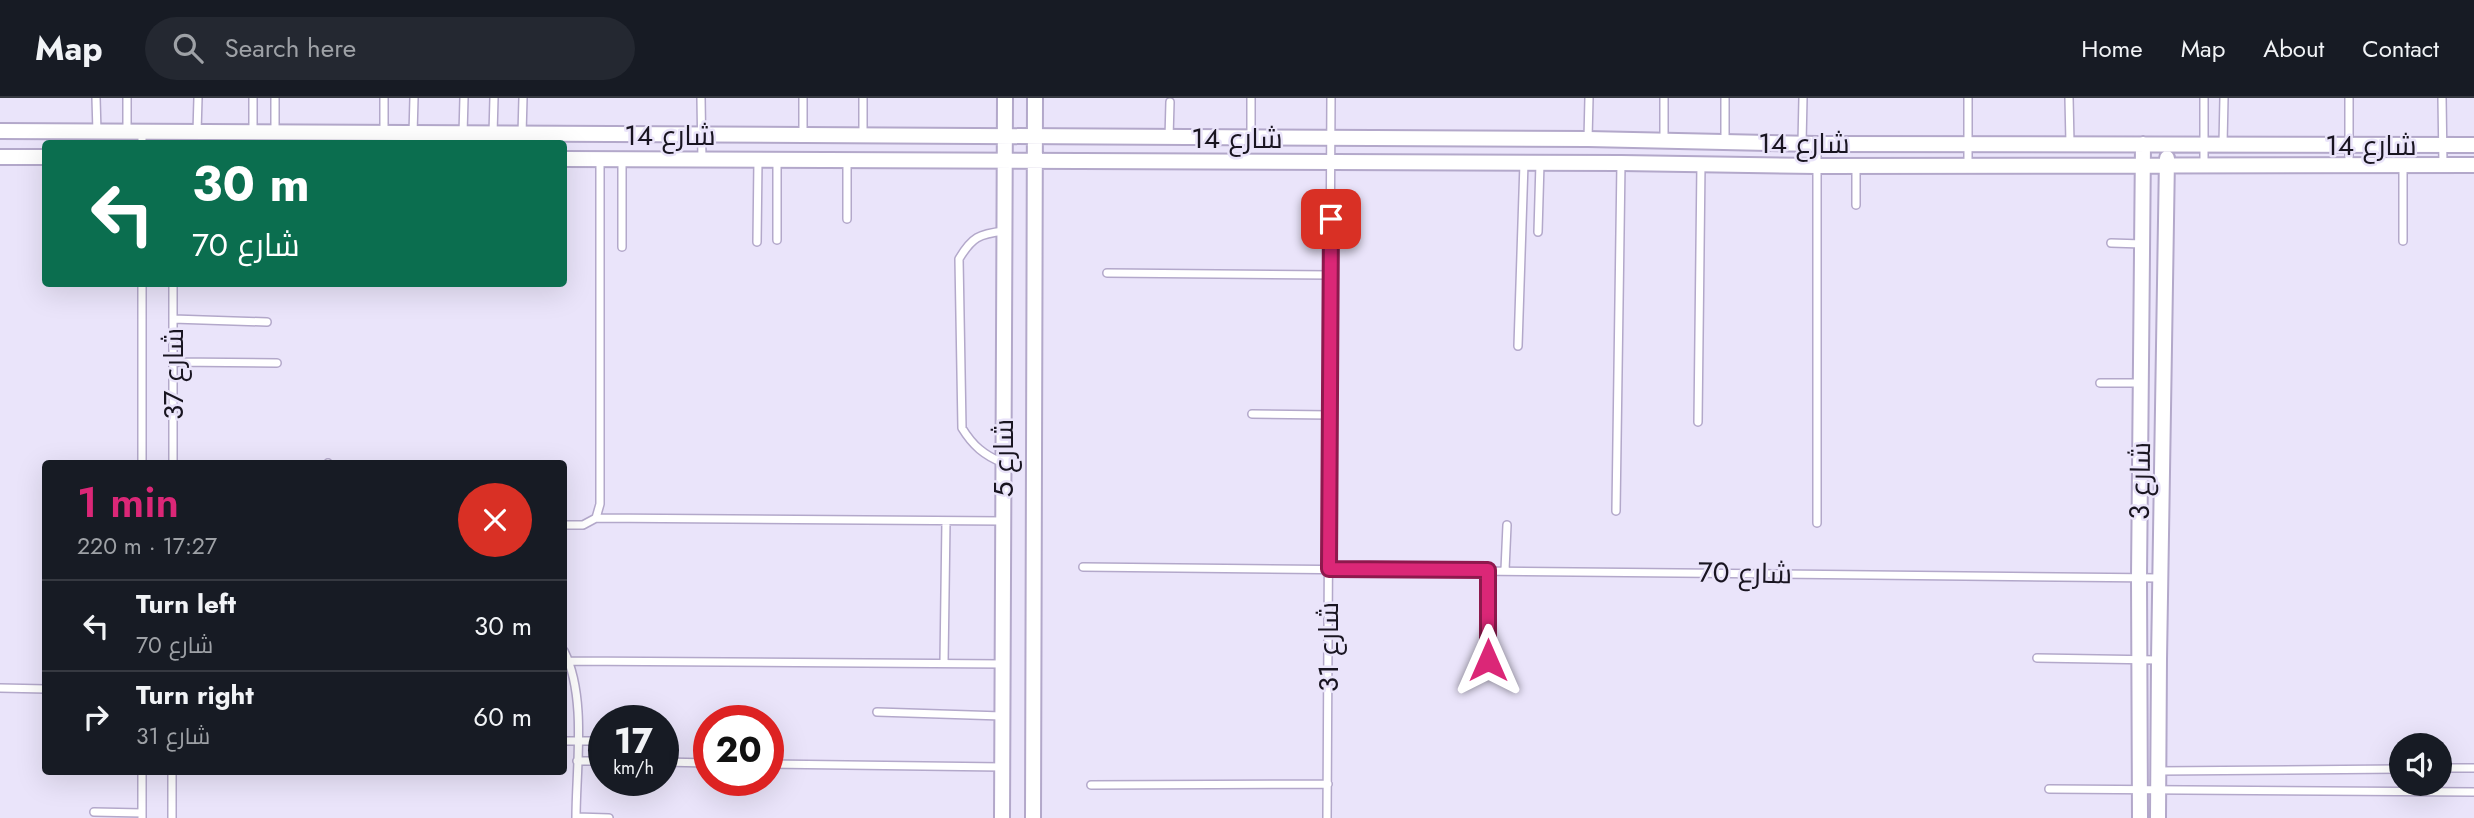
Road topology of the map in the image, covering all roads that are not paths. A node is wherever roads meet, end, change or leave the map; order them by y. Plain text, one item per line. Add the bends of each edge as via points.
1 (96, 98) edge
2 (127, 98) edge
3 (198, 98) edge
4 (253, 98) edge
5 (275, 98) edge
6 (384, 98) edge
7 (414, 98) edge
8 (464, 98) edge
9 (494, 98) edge
10 (523, 98) edge
11 (701, 98) edge
12 (803, 98) edge
13 (863, 98) edge
14 (1004, 98) edge
15 (1035, 98) edge
16 (1251, 98) edge
17 (1331, 98) edge
18 (1589, 98) edge
19 (1664, 98) edge
20 (1725, 98) edge
21 (1803, 98) edge
22 (1968, 98) edge
23 (2069, 98) edge
24 (2204, 98) edge
25 (2224, 98) edge
26 (2349, 98) edge
27 (2442, 98) edge
28 (1170, 102) dead end
29 (0, 131) edge
30 (97, 132) junction
31 (197, 132) junction
32 (253, 133) junction
33 (275, 133) junction
34 (384, 134) junction
35 (413, 134) junction
36 (463, 134) junction
37 (493, 134) junction
38 (523, 134) junction
39 (137, 136) edge
40 (701, 136) junction
41 (803, 136) junction
42 (863, 136) junction
43 (1004, 137) junction
44 (174, 138) edge
45 (1035, 138) junction
46 (1169, 138) junction
47 (1331, 138) junction
48 (1251, 139) junction
49 (1588, 139) junction
50 (1664, 142) junction
51 (1968, 142) junction
52 (1725, 143) junction
53 (2070, 143) junction
54 (1810, 144) junction
55 (2143, 144) junction
56 (2167, 144) junction
57 (2204, 144) junction
58 (2223, 144) junction
59 (2349, 145) junction
60 (2443, 145) junction
61 (2474, 145) edge
62 (0, 156) edge
63 (42, 157) edge
64 (567, 159) edge
65 (600, 160) junction
66 (622, 160) junction
67 (702, 160) junction
68 (758, 160) junction
69 (777, 160) junction
70 (847, 161) junction
71 (1004, 162) junction
72 (1034, 162) junction
73 (1332, 163) junction
74 (1524, 163) junction
75 (1540, 163) junction
76 (1622, 163) junction
77 (1701, 164) junction
78 (2349, 164) junction
79 (2403, 164) junction
80 (2443, 164) junction
81 (1968, 165) junction
82 (2143, 165) junction
83 (2167, 165) junction
84 (2204, 165) junction
85 (2474, 165) edge
86 (1816, 166) junction
87 (1856, 166) junction
88 (1856, 205) dead end
89 (846, 219) dead end
90 (1004, 231) junction
91 (1538, 232) dead end
92 (777, 240) dead end
93 (2403, 241) dead end
94 (757, 242) dead end
95 (2110, 243) dead end
96 (2142, 244) junction
97 (622, 247) dead end
98 (1108, 273) dead end
99 (1331, 275) junction
100 (142, 287) edge
101 (173, 287) edge
102 (173, 319) junction
103 (268, 322) dead end
104 (1518, 346) dead end
105 (173, 362) junction
106 (276, 363) dead end
107 (2100, 383) dead end
108 (2141, 383) junction
109 (1252, 414) dead end
110 (1329, 415) junction
111 (1698, 422) dead end
112 (142, 460) edge
113 (173, 460) edge
114 (1003, 463) junction
115 (1616, 511) dead end
116 (596, 518) junction
117 (946, 521) junction
118 (1003, 521) junction
119 (1817, 523) dead end
120 (567, 525) edge
121 (1507, 525) dead end
122 (1083, 567) dead end
123 (1329, 569) junction
124 (1488, 570) junction
125 (1505, 570) junction
126 (2138, 578) junction
127 (2161, 578) junction
128 (567, 657) edge
129 (2036, 657) dead end
130 (1488, 660) dead end
131 (2139, 660) junction
132 (2159, 660) junction
133 (569, 661) junction
134 (944, 663) junction
135 (1003, 664) junction
136 (0, 688) edge
137 (42, 689) edge
138 (877, 712) dead end
139 (1002, 716) junction
140 (567, 741) edge
141 (577, 741) junction
142 (588, 741) edge
143 (576, 761) junction
144 (588, 761) edge
145 (784, 764) edge
146 (1002, 767) junction
147 (2452, 768) edge
148 (2473, 768) edge
149 (2389, 769) edge
150 (2158, 771) junction
151 (142, 775) edge
152 (172, 775) edge
153 (1328, 784) junction
154 (1091, 785) dead end
155 (2049, 789) dead end
156 (2140, 790) junction
157 (2158, 790) junction
158 (2474, 792) edge
159 (94, 812) dead end
160 (142, 815) edge
161 (172, 818) edge
162 (576, 818) edge
163 (609, 818) edge
164 (1002, 818) edge
165 (1033, 818) edge
166 (1327, 818) edge
167 (2140, 818) edge
168 (2158, 818) edge

1 - 30 lane
2 - 39 lane
3 - 31 lane
4 - 32 lane
5 - 33 lane
6 - 34 lane
7 - 35 lane
8 - 36 lane
9 - 37 lane
10 - 38 lane
11 - 40 lane
12 - 41 lane
13 - 42 lane
14 - 43 street, شارع 5
15 - 45 street, شارع 5
16 - 48 lane
17 - 47 lane, شارع 31
18 - 49 lane
19 - 50 lane
20 - 52 lane
21 - 54 lane
22 - 51 lane
23 - 53 lane
24 - 57 lane
25 - 58 lane
26 - 59 lane
27 - 60 lane
28 - 46 lane
29 - 30 street, شارع 14
30 - 39 street, شارع 14
31 - 32 street, شارع 14
31 - 44 street, شارع 14
32 - 33 street, شارع 14
33 - 34 street, شارع 14
34 - 35 street, شارع 14
35 - 36 street, شارع 14
36 - 37 street, شارع 14
37 - 38 street, شارع 14
38 - 40 street, شارع 14
39 - 44 street, شارع 14
40 - 41 street, شارع 14
40 - 67 lane
41 - 42 street, شارع 14
42 - 43 street, شارع 14
43 - 45 street, شارع 14
43 - 71 street, شارع 5
45 - 46 street, شارع 14
45 - 72 street, شارع 5
46 - 48 street, شارع 14
47 - 48 street, شارع 14
47 - 49 street, شارع 14
47 - 73 lane, شارع 31
49 - 50 street, شارع 14
50 - 52 street, شارع 14
51 - 53 street, شارع 14
51 - 54 street, شارع 14
51 - 81 lane
52 - 54 street, شارع 14
53 - 55 street, شارع 14
54 - 86 lane
55 - 56 street, شارع 14
55 - 82 street, شارع 3
56 - 57 street, شارع 14
56 - 83 street, شارع 3
57 - 58 street, شارع 14
57 - 84 lane
58 - 59 street, شارع 14
59 - 60 street, شارع 14
59 - 78 lane
60 - 61 street, شارع 14
60 - 80 lane
62 - 63 street
64 - 65 street, شارع 14
65 - 66 street, شارع 14
65 - 116 lane via 600,504
66 - 67 street, شارع 14
66 - 97 lane
67 - 68 street, شارع 14
68 - 69 street, شارع 14
68 - 94 lane
69 - 70 street, شارع 14
69 - 92 lane
70 - 71 street, شارع 14
70 - 89 lane
71 - 72 street, شارع 14
71 - 90 street, شارع 5
72 - 73 street, شارع 14
72 - 165 street, شارع 5
73 - 74 street, شارع 14
73 - 99 lane, شارع 31
74 - 75 street, شارع 14
74 - 104 lane
75 - 76 street, شارع 14
75 - 91 lane
76 - 77 street, شارع 14
76 - 115 lane
77 - 86 street, شارع 14
77 - 111 lane
78 - 79 street, شارع 14
78 - 84 street, شارع 14
79 - 80 street, شارع 14
79 - 93 lane
80 - 85 street, شارع 14
81 - 82 street, شارع 14
81 - 87 street, شارع 14
82 - 83 street, شارع 14
82 - 96 street, شارع 3
83 - 84 street, شارع 14
83 - 127 street, شارع 3
86 - 87 street, شارع 14
86 - 119 lane
87 - 88 lane
90 - 114 street, شارع 5
90 - 114 lane via 983,233 968,243 960,259 962,428 985,455
95 - 96 lane
96 - 108 street, شارع 3
98 - 99 lane
99 - 110 lane, شارع 31
100 - 112 lane, شارع 37
101 - 102 lane, شارع 37
102 - 103 lane
102 - 105 lane, شارع 37
105 - 106 lane
105 - 113 lane, شارع 37
107 - 108 lane
108 - 126 street, شارع 3
109 - 110 lane
110 - 123 lane, شارع 31
114 - 118 street, شارع 5
116 - 117 lane
116 - 120 lane via 583,525
117 - 118 lane
117 - 134 lane
118 - 135 street, شارع 5
121 - 125 lane
122 - 123 lane, شارع 70
123 - 124 lane, شارع 70
123 - 153 lane, شارع 31
124 - 125 lane, شارع 70
124 - 130 lane
125 - 126 lane, شارع 70
126 - 127 lane, شارع 70
126 - 131 street, شارع 3
127 - 132 street, شارع 3
128 - 133 lane
129 - 131 lane
131 - 132 lane
131 - 156 street, شارع 3
132 - 150 street, شارع 3
133 - 134 lane
133 - 141 lane via 578,709
134 - 135 lane
135 - 139 street, شارع 5
136 - 137 lane
138 - 139 lane
139 - 146 street, شارع 5
140 - 141 lane
141 - 142 lane
141 - 143 lane
143 - 144 lane
143 - 162 lane
145 - 146 lane
146 - 164 street, شارع 5
147 - 148 lane
149 - 150 lane
150 - 157 street, شارع 3
151 - 160 lane
152 - 161 lane
153 - 154 lane
153 - 166 lane, شارع 31
155 - 156 lane
156 - 157 lane
156 - 167 street, شارع 3
157 - 158 lane
157 - 168 street, شارع 3
159 - 160 lane
162 - 163 lane

